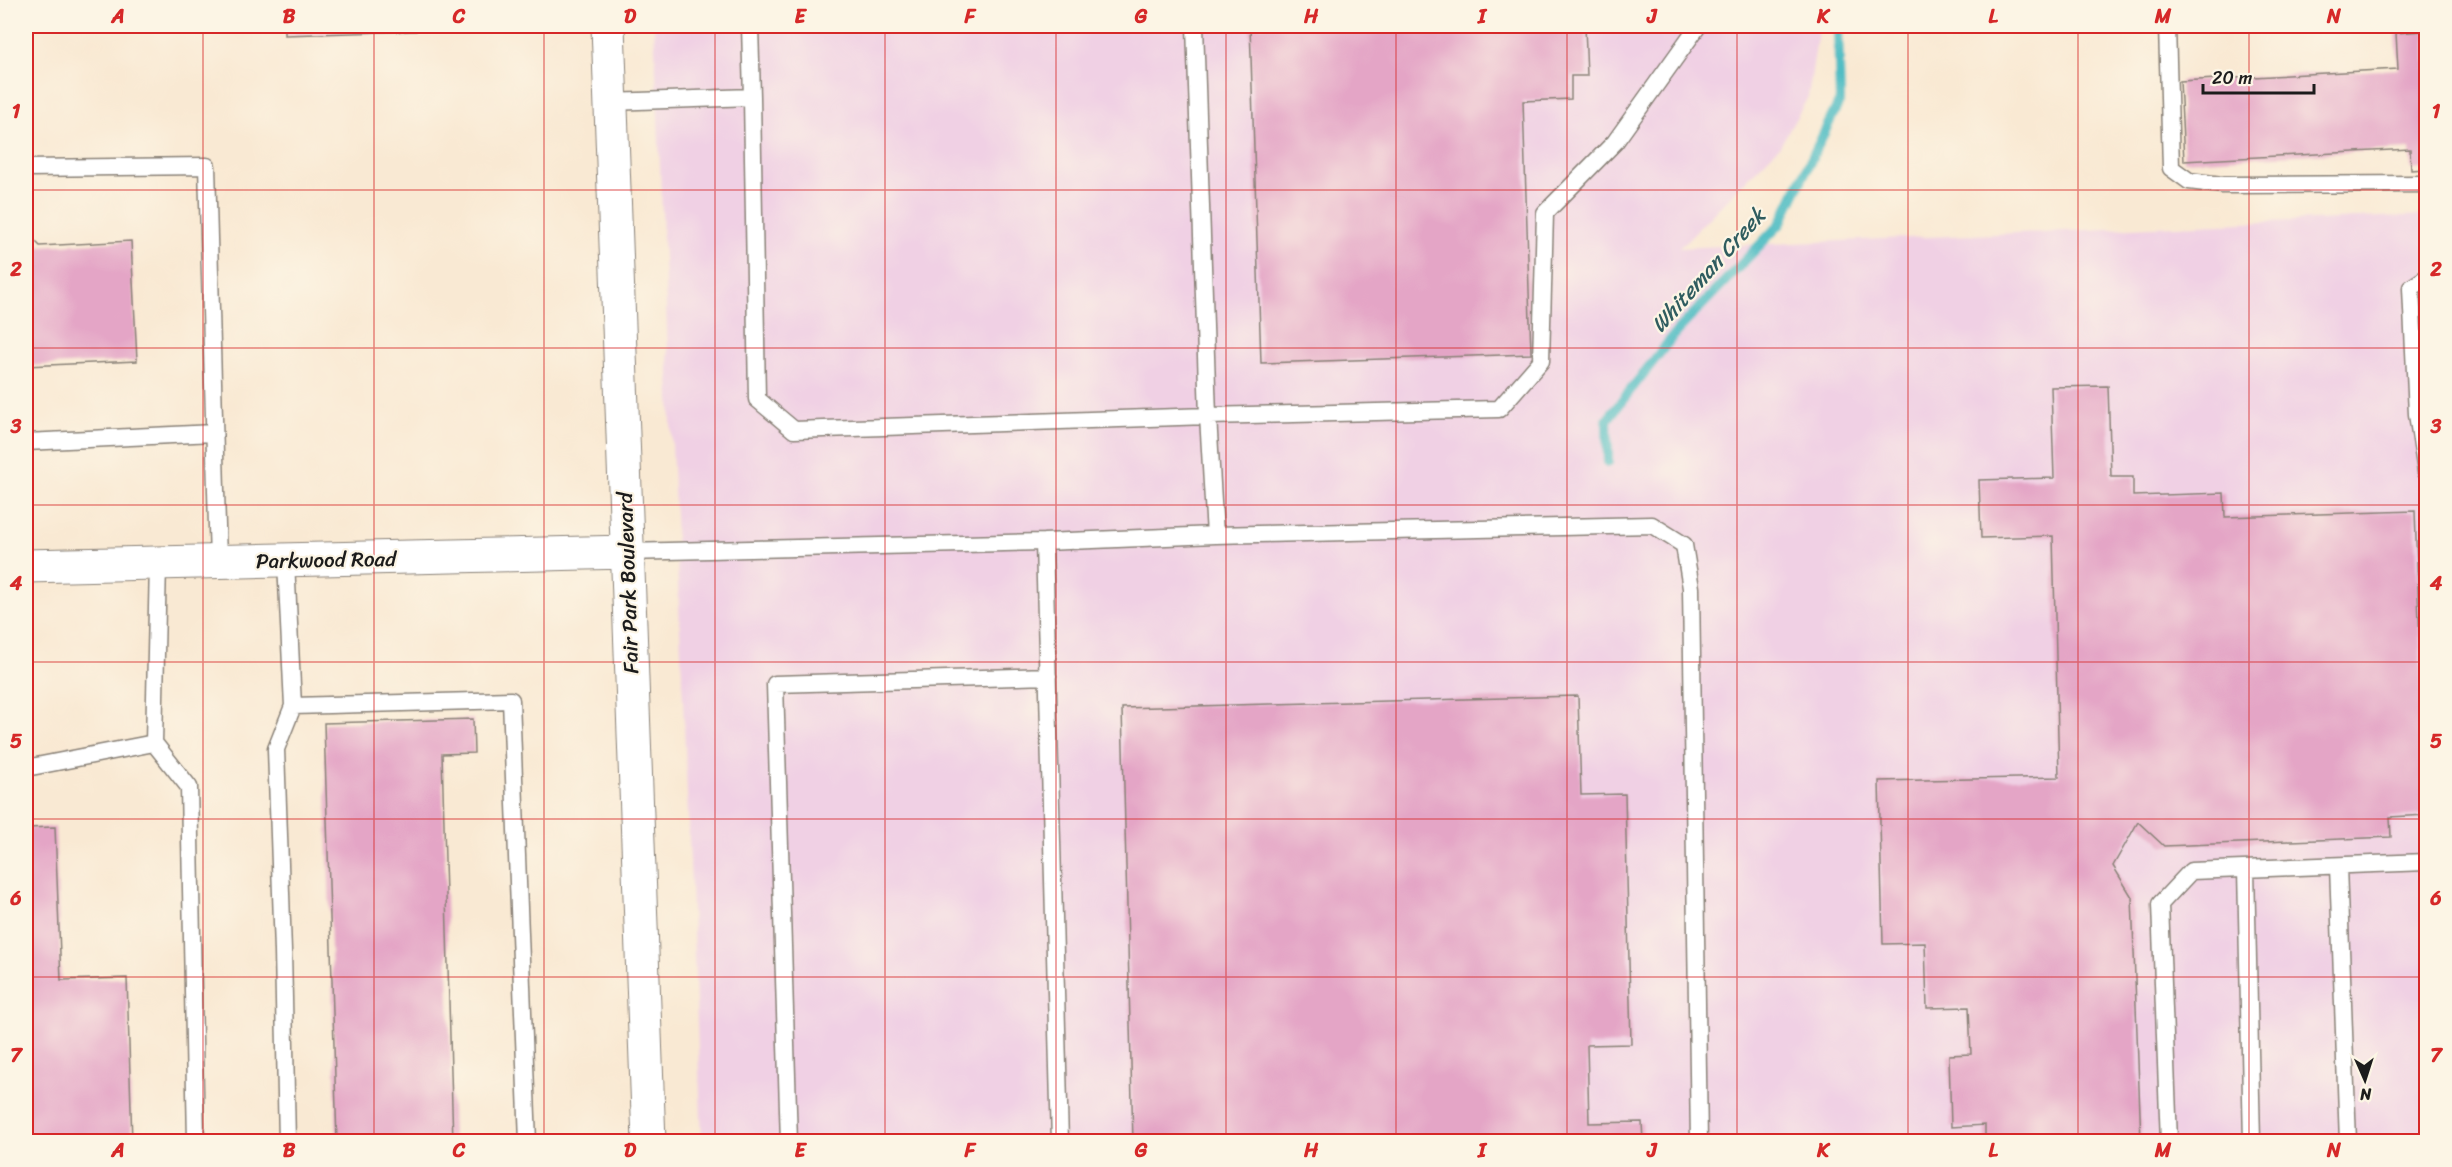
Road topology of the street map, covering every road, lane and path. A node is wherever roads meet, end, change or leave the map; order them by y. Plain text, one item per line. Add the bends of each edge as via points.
1 (608, 26) edge
2 (750, 26) edge
3 (1195, 26) edge
4 (1698, 26) edge
5 (2167, 26) edge
6 (752, 97) junction
7 (610, 102) junction
8 (26, 168) edge
9 (2427, 184) edge
10 (2427, 278) edge
11 (2422, 414) edge
12 (1208, 416) junction
13 (214, 433) junction
14 (26, 442) edge
15 (2427, 472) edge
16 (1215, 535) junction
17 (1044, 542) junction
18 (627, 552) junction
19 (218, 562) junction
20 (286, 562) junction
21 (158, 563) junction
22 (26, 566) edge
23 (1048, 676) junction
24 (292, 706) junction
25 (154, 743) junction
26 (26, 768) edge
27 (2427, 862) edge
28 (2338, 866) junction
29 (2246, 868) junction
30 (196, 1142) edge
31 (287, 1142) edge
32 (528, 1142) edge
33 (649, 1142) edge
34 (789, 1142) edge
35 (1060, 1142) edge
36 (1699, 1142) edge
37 (2169, 1142) edge
38 (2252, 1142) edge
39 (2349, 1142) edge

1 - 7 street, Fair Park Boulevard
2 - 6 lane
3 - 12 lane
4 - 12 lane via 1615,142 1545,213 1541,361 1499,409
5 - 9 lane via 2171,168 2189,181 2222,185
6 - 7 lane
6 - 12 lane via 757,399 794,430
7 - 18 street, Fair Park Boulevard
8 - 13 lane via 207,166
10 - 11 lane via 2411,288
11 - 15 lane
12 - 16 lane
13 - 14 lane
13 - 19 lane
16 - 17 lane
16 - 36 lane via 1652,525 1684,544 1691,588
17 - 18 lane
17 - 23 lane
18 - 20 street, Parkwood Road
18 - 33 street, Fair Park Boulevard
19 - 20 street, Parkwood Road
19 - 21 street, Parkwood Road
20 - 24 lane
21 - 22 street, Parkwood Road
21 - 25 lane
23 - 34 lane via 775,684
23 - 35 lane
24 - 31 lane via 276,750
24 - 32 lane via 511,700
25 - 26 lane
25 - 30 lane via 189,787
27 - 28 lane
28 - 29 lane
28 - 39 lane
29 - 37 lane via 2191,871 2160,904
29 - 38 lane

